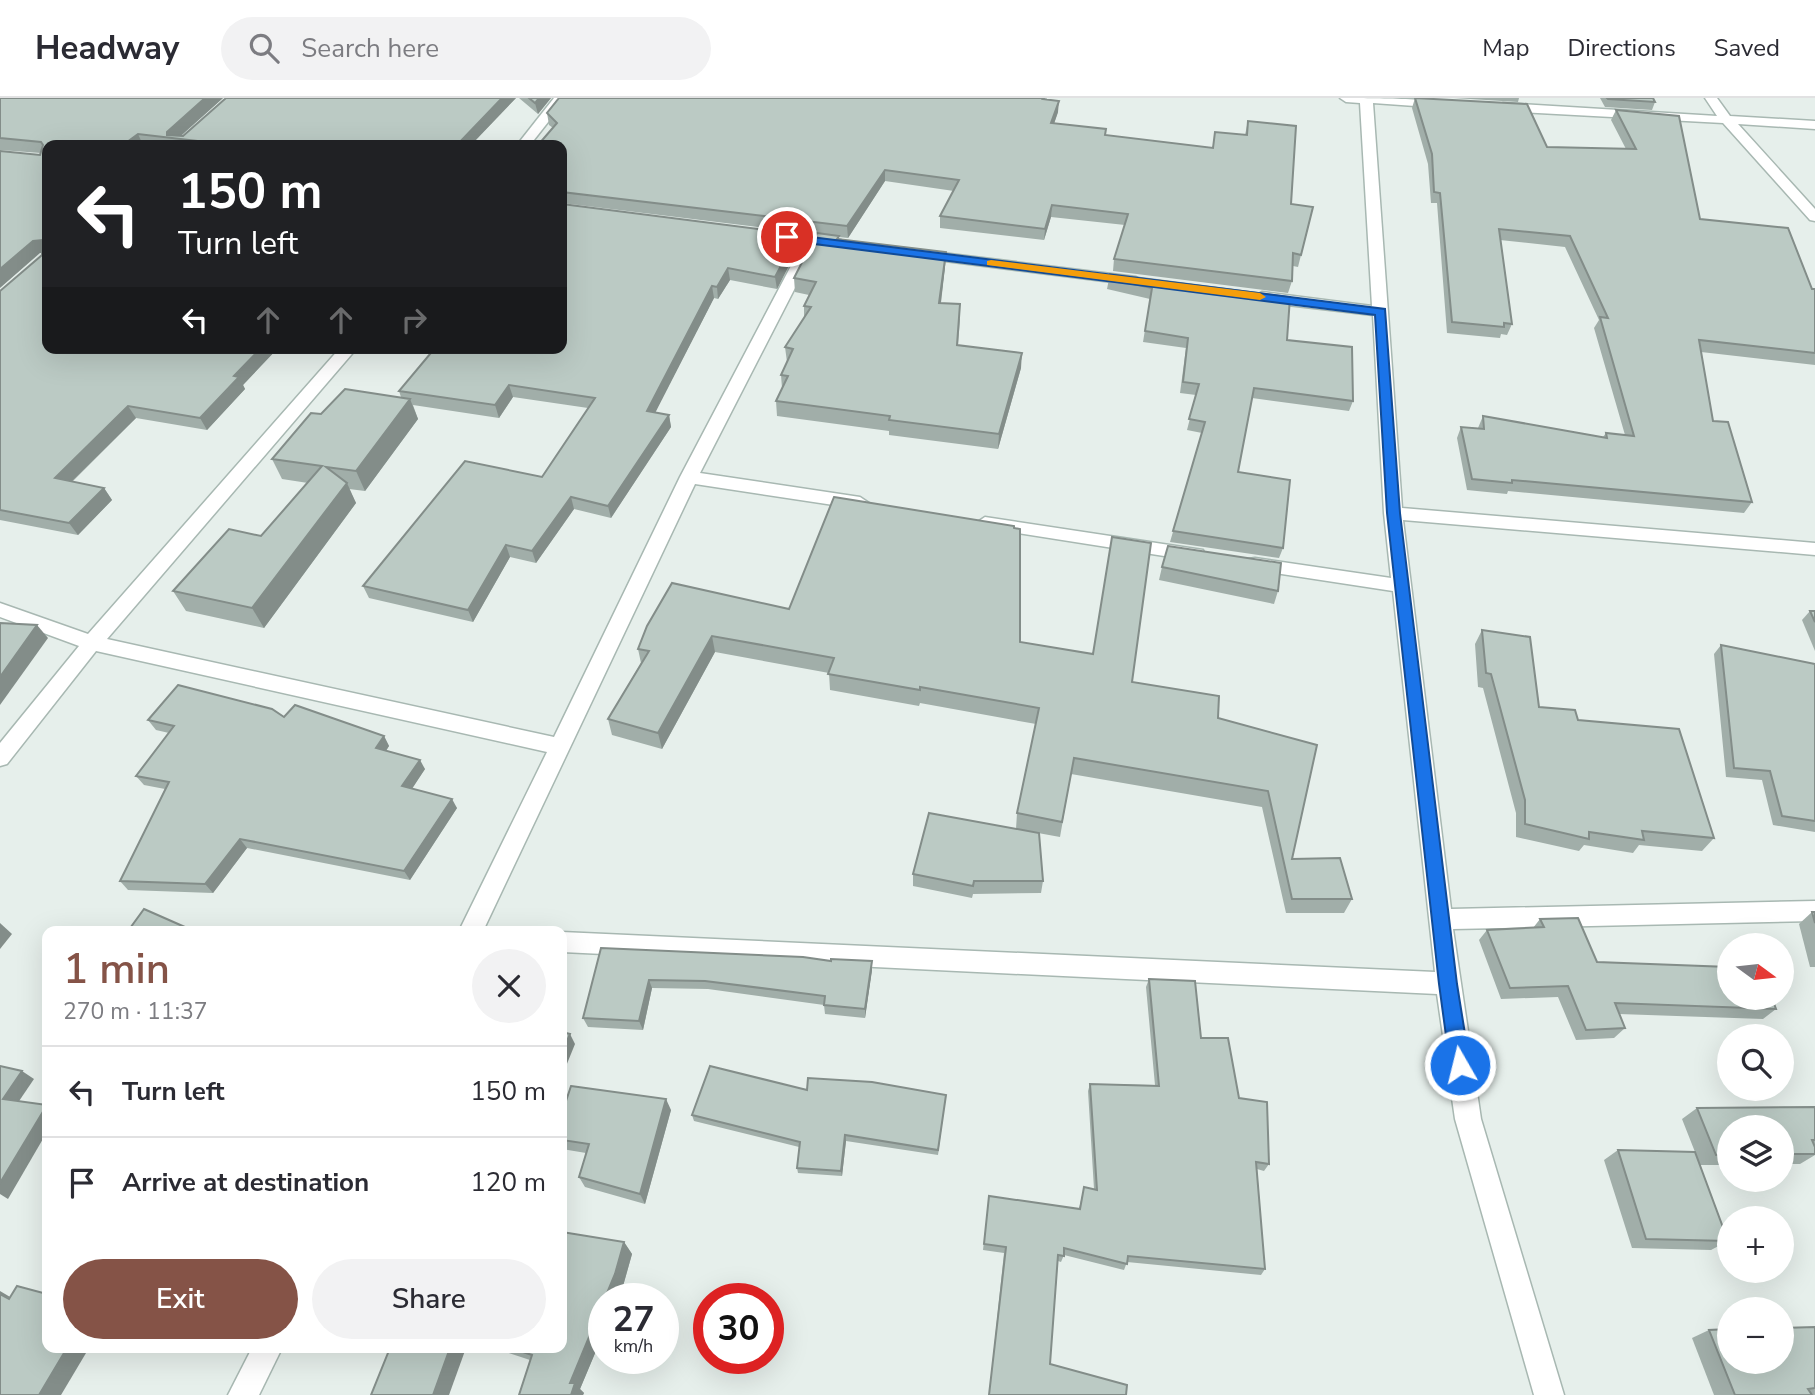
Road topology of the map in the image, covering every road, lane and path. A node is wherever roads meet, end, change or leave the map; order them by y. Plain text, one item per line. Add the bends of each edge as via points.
1 (561, 98) edge
2 (1359, 98) edge
3 (1711, 98) edge
4 (1463, 105) edge
5 (1491, 106) edge
6 (1726, 120) junction
7 (1815, 125) edge
8 (527, 140) edge
9 (1815, 217) edge
10 (759, 234) edge
11 (812, 240) junction
12 (853, 246) edge
13 (909, 253) edge
14 (1145, 282) edge
15 (1242, 295) edge
16 (1381, 312) junction
17 (344, 354) edge
18 (689, 477) junction
19 (881, 507) edge
20 (1394, 513) junction
21 (963, 519) edge
22 (1815, 549) edge
23 (1210, 557) edge
24 (1237, 561) edge
25 (1402, 586) junction
26 (0, 610) edge
27 (92, 643) junction
28 (559, 746) junction
29 (0, 758) edge
30 (1815, 911) edge
31 (1441, 919) junction
32 (473, 926) edge
33 (567, 942) edge
34 (1448, 984) junction
35 (264, 1353) edge
36 (243, 1395) edge
37 (1549, 1395) edge

1 - 8 street
2 - 4 street
2 - 16 street
3 - 6 street
5 - 6 street
6 - 7 street
6 - 9 street
10 - 11 street
11 - 12 street
11 - 18 street
13 - 14 street
15 - 16 street
16 - 20 street
17 - 27 street
18 - 19 street
18 - 28 street
20 - 22 street
20 - 25 street
21 - 23 street
24 - 25 street
25 - 31 street
26 - 27 street
27 - 28 street
27 - 29 street
28 - 32 street
30 - 31 street
31 - 34 street
33 - 34 street
34 - 37 street via 1468,1119
35 - 36 street

